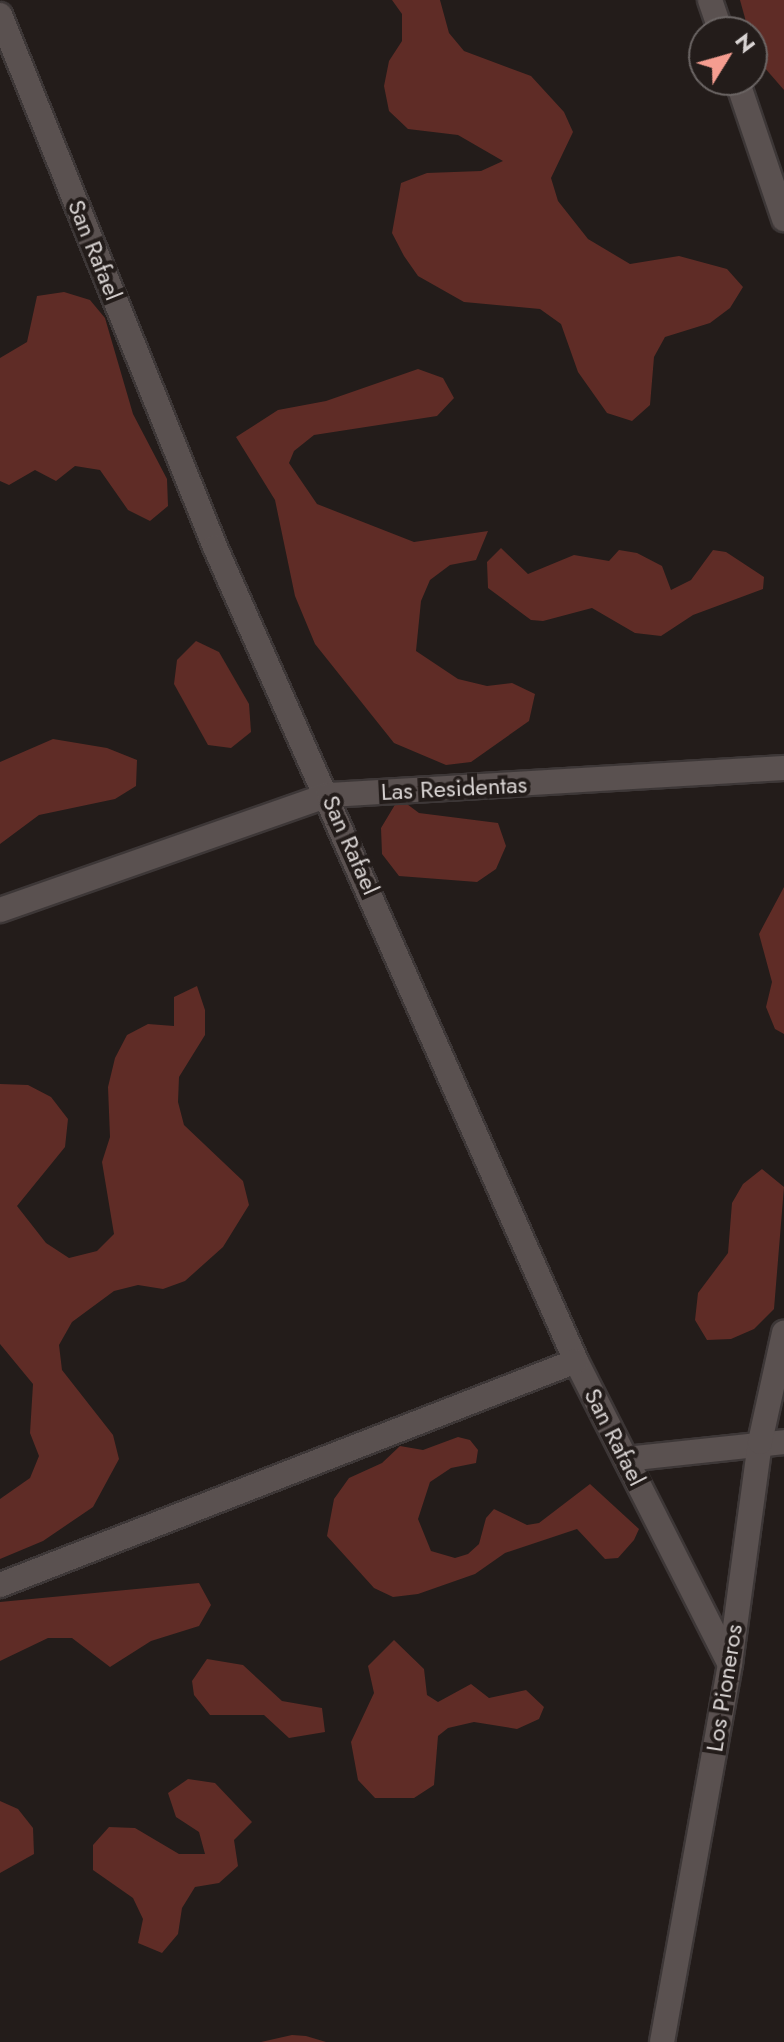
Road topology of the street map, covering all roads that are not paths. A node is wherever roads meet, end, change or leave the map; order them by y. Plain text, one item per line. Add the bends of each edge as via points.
1 (0, 15) edge
2 (742, 96) edge
3 (784, 219) edge
4 (784, 768) edge
5 (329, 795) junction
6 (0, 910) edge
7 (784, 1333) edge
8 (576, 1361) junction
9 (772, 1442) edge
10 (626, 1459) junction
11 (0, 1585) edge
12 (730, 1664) junction
13 (662, 2042) edge

1 - 5 street, San Rafael via 215,547
2 - 3 street
4 - 5 street, Las Residentas
5 - 6 street, Las Residentas
5 - 8 street, San Rafael
7 - 9 street, Los Pioneros
8 - 10 street, San Rafael
8 - 11 street
9 - 10 street
9 - 12 street, Los Pioneros
10 - 12 street, San Rafael
12 - 13 street, Los Pioneros

